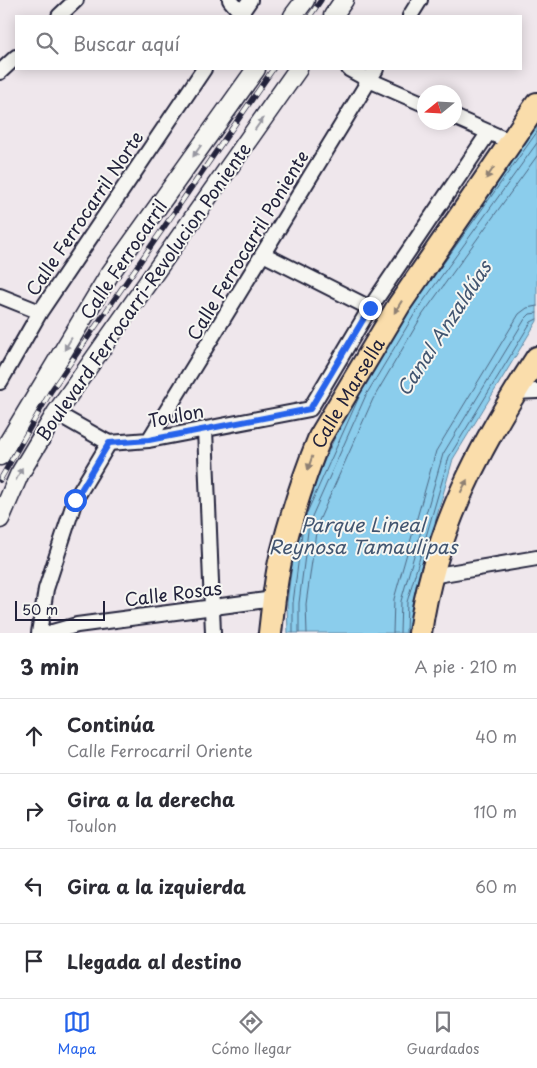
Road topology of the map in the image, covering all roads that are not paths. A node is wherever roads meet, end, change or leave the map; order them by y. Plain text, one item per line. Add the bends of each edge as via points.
1 (76, 0) edge
2 (230, 0) edge
3 (250, 0) edge
4 (305, 0) edge
5 (344, 0) edge
6 (420, 0) edge
7 (59, 15) edge
8 (240, 15) edge
9 (295, 15) edge
10 (335, 15) edge
11 (411, 15) edge
12 (15, 57) edge
13 (203, 70) edge
14 (255, 70) edge
15 (297, 70) edge
16 (354, 70) edge
17 (0, 72) edge
18 (373, 74) edge
19 (417, 100) edge
20 (537, 104) edge
21 (462, 120) edge
22 (489, 132) junction
23 (511, 142) junction
24 (263, 254) junction
25 (0, 296) edge
26 (370, 308) junction
27 (40, 312) junction
28 (537, 358) edge
29 (0, 382) edge
30 (537, 391) edge
31 (515, 392) junction
32 (56, 414) junction
33 (205, 429) junction
34 (149, 440) junction
35 (109, 443) junction
36 (0, 456) edge
37 (0, 519) edge
38 (537, 558) edge
39 (431, 576) junction
40 (274, 599) junction
41 (212, 607) junction
42 (39, 633) edge
43 (49, 633) edge
44 (213, 633) edge
45 (270, 633) edge
46 (420, 633) edge

1 - 7 street
2 - 8 street
3 - 8 street
4 - 9 street
5 - 10 street
6 - 11 street
12 - 17 street
13 - 27 street, Calle Ferrocarril Norte
14 -> 36 street, Calle Ferrocarril via 109,275
32 -> 15 street, Boulevard Ferrocarri-Revolucion Poniente
16 - 18 street
18 - 19 street
18 - 24 street, Calle Ferrocarril Poniente
20 - 23 main road, Calle Marsella
21 - 22 street
22 - 23 street
22 - 26 street
23 -> 40 main road, Calle Marsella via 399,306 320,437 295,505 280,559
24 - 26 street
24 - 34 street, Calle Ferrocarril Poniente
25 - 27 street
26 - 33 street, Toulon via 310,409
27 - 29 street, Calle Ferrocarril Norte
28 - 31 main road
30 - 31 street
39 -> 31 main road via 458,499
32 - 35 street
37 -> 32 street, Boulevard Ferrocarri-Revolucion Poniente via 19,475
33 - 34 street, Toulon
33 - 41 street
34 - 35 street, Toulon
35 - 42 street via 75,500 46,589
38 - 39 street
39 - 46 main road
40 - 41 street, Calle Rosas
40 - 45 main road, Calle Marsella
41 - 43 street, Calle Rosas via 77,625
41 - 44 street

